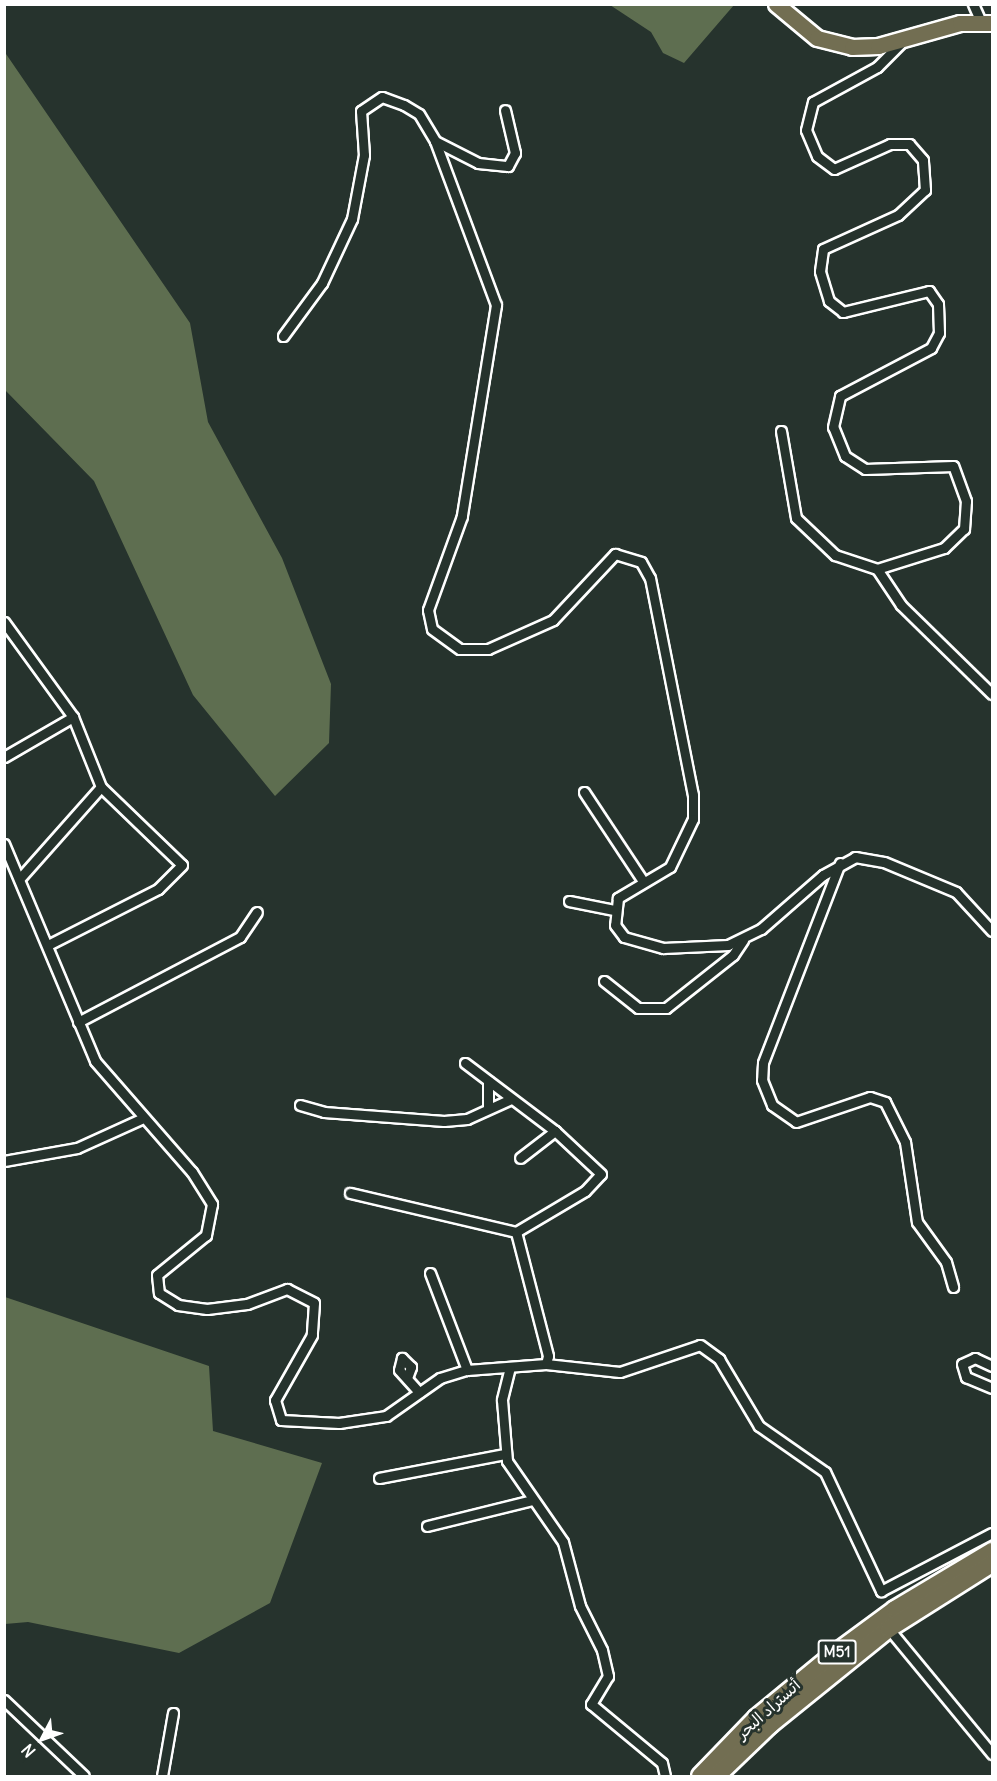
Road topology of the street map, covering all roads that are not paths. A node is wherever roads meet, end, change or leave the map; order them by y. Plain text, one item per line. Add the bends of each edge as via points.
1 (776, 4) edge
2 (973, 4) edge
3 (986, 22) edge
4 (908, 37) junction
5 (505, 110) dead end
6 (435, 141) junction
7 (284, 336) dead end
8 (781, 431) dead end
9 (877, 568) junction
10 (4, 622) edge
11 (993, 694) edge
12 (73, 717) junction
13 (4, 757) edge
14 (101, 787) junction
15 (584, 792) dead end
16 (4, 844) edge
17 (840, 863) junction
18 (21, 877) junction
19 (642, 881) junction
20 (569, 901) dead end
21 (614, 910) junction
22 (257, 912) dead end
23 (993, 931) edge
24 (743, 940) junction
25 (48, 945) junction
26 (604, 981) dead end
27 (78, 1022) junction
28 (465, 1063) dead end
29 (488, 1081) junction
30 (511, 1099) junction
31 (300, 1105) dead end
32 (488, 1107) junction
33 (141, 1119) junction
34 (555, 1131) junction
35 (520, 1158) dead end
36 (4, 1161) edge
37 (350, 1193) dead end
38 (516, 1232) junction
39 (430, 1273) dead end
40 (953, 1287) dead end
41 (546, 1364) junction
42 (993, 1366) edge
43 (510, 1367) junction
44 (467, 1370) junction
45 (407, 1378) dead end
46 (993, 1388) edge
47 (418, 1392) junction
48 (505, 1454) junction
49 (379, 1478) dead end
50 (532, 1500) junction
51 (427, 1526) dead end
52 (993, 1533) edge
53 (970, 1547) junction
54 (993, 1551) edge
55 (963, 1567) junction
56 (990, 1568) edge
57 (889, 1629) junction
58 (4, 1700) edge
59 (173, 1713) dead end
60 (993, 1754) edge
61 (84, 1776) edge
62 (162, 1776) edge
63 (665, 1776) edge
64 (700, 1776) edge
65 (717, 1776) edge

1 - 4 main road via 832,44 878,46
2 - 3 street
3 - 4 main road
4 - 9 street via 877,67 813,102 806,120 813,150 831,168 853,165 900,142 914,147 925,169 925,190 916,202 828,246 820,259 824,293 843,312 917,290 929,291 938,304 939,333 931,348 847,391 833,409 838,444 857,466 882,471 942,463 955,469 963,489 967,517 955,541
5 - 6 street via 515,153 508,166 478,163
6 - 7 street via 419,114 404,105 382,97 364,104 360,123 364,155 352,219 322,283
6 - 19 street via 496,305 462,516 428,620 441,639 460,649 504,645 553,620 611,557 622,553 641,562 651,578 694,808 691,829 676,859 662,874
8 - 9 street via 788,493 800,524 826,551
9 - 11 street via 901,605
10 - 12 street
12 - 13 street
12 - 14 street
14 - 18 street
14 - 25 street via 178,858 182,869 158,889
15 - 19 street
16 - 18 street
17 - 23 street via 855,857 874,859 942,885 970,904
17 - 24 street
17 - 40 street via 763,1063 762,1080 772,1105 796,1122 870,1097 887,1104 905,1142 917,1222 946,1262
18 - 25 street
19 - 21 street via 623,891
20 - 21 street
21 - 24 street via 624,937 642,946 708,947
22 - 27 street via 240,937
24 - 26 street via 733,955 666,1008 638,1008
25 - 27 street
27 - 33 street via 100,1069
28 - 29 street
29 - 30 street
29 - 32 street
30 - 32 street
30 - 34 street
31 - 32 street via 324,1112 444,1121 467,1119
33 - 36 street via 77,1148
33 - 47 street via 203,1186 214,1215 206,1235 157,1275 159,1293 178,1305 207,1309 247,1304 287,1289 314,1303 312,1335 278,1393 278,1417 296,1424 369,1420 394,1412
34 - 35 street
34 - 38 street via 599,1168 600,1177
37 - 38 street
38 - 41 street via 548,1356
39 - 44 street
41 - 43 street
41 - 53 street via 620,1372 678,1348 705,1346 719,1359 759,1426 825,1472 881,1591
42 - 46 street via 975,1358 962,1364 966,1377
43 - 44 street
43 - 48 street via 502,1400
44 - 47 street
45 - 47 street
48 - 49 street
48 - 50 street
50 - 51 street
50 - 63 street via 563,1542 580,1606 606,1666 608,1676 594,1696 593,1710 662,1763
52 - 53 street
53 - 55 street
54 - 55 highway, أتستراد البحر / M51
55 - 64 highway, أتستراد البحر / M51 via 895,1609 794,1685
56 - 57 highway, أتستراد البحر / M51
57 - 60 street
57 - 65 highway, أتستراد البحر / M51 via 770,1725
58 - 61 street
59 - 62 street

